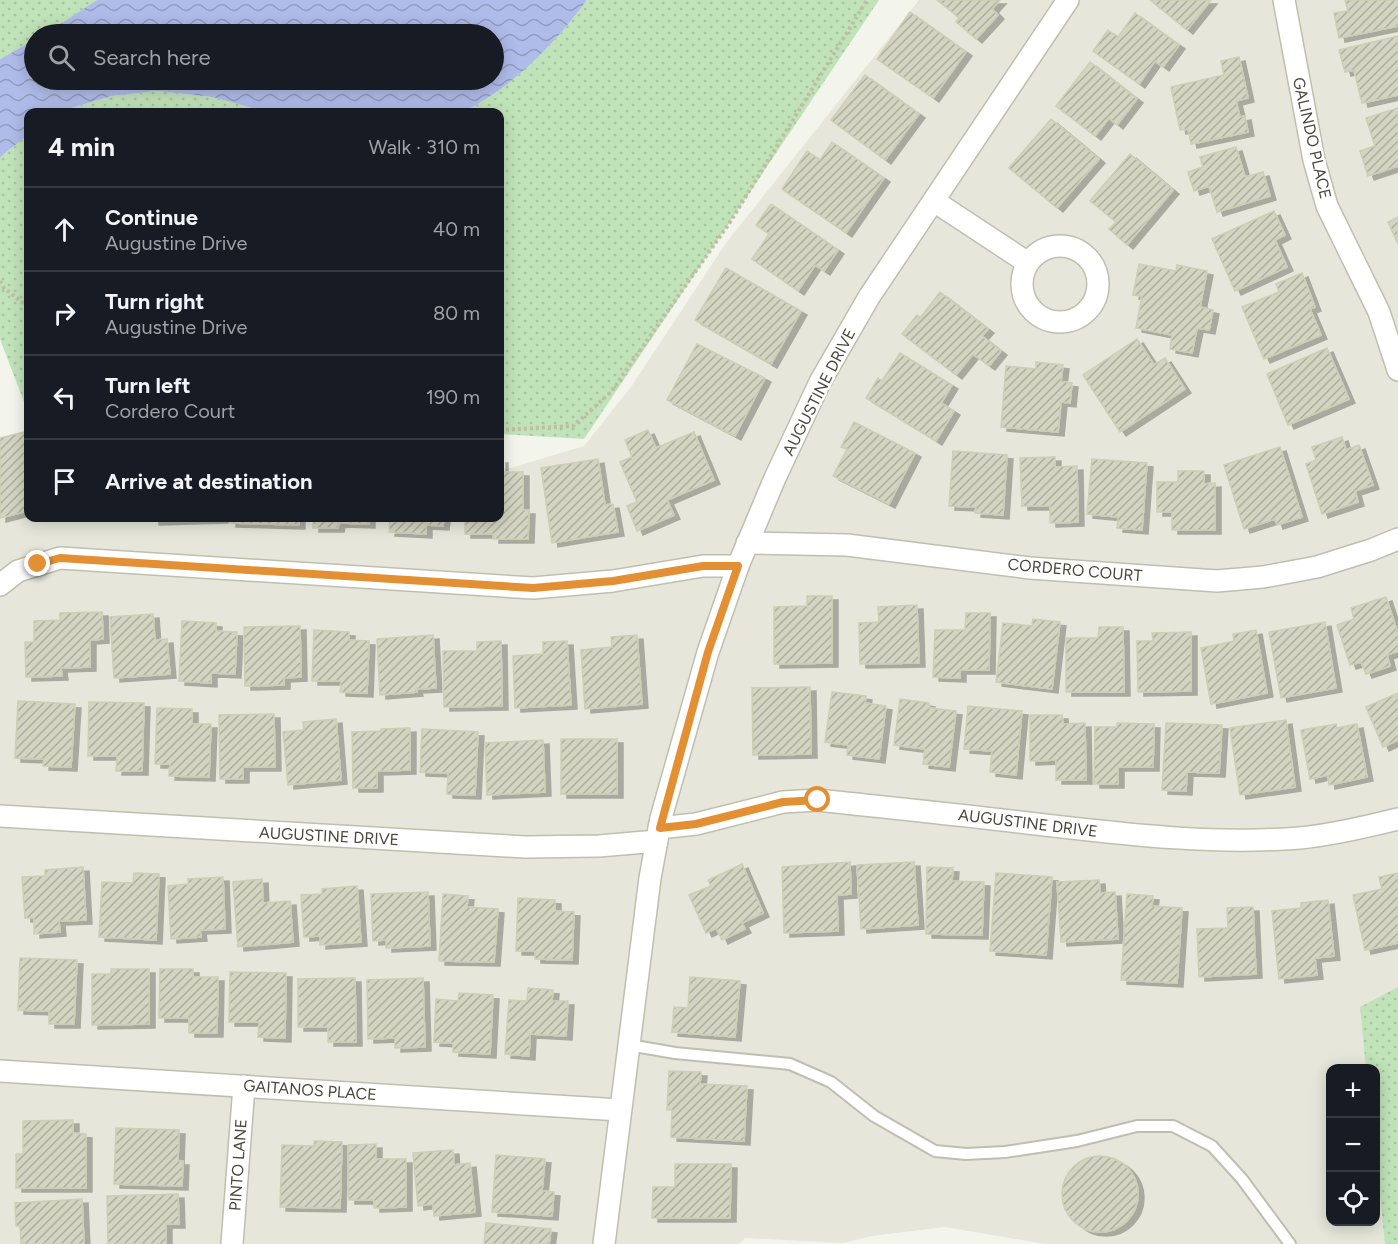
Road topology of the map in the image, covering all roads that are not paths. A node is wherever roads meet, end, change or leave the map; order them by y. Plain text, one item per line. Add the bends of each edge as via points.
1 (1068, 0) edge
2 (1284, 0) edge
3 (934, 201) junction
4 (1028, 263) dead end
5 (1398, 370) edge
6 (1398, 539) edge
7 (747, 543) junction
8 (738, 566) junction
9 (0, 585) edge
10 (0, 816) edge
11 (1398, 819) edge
12 (658, 835) junction
13 (628, 1045) junction
14 (0, 1071) edge
15 (244, 1086) junction
16 (620, 1110) junction
17 (232, 1244) edge
18 (604, 1244) edge
19 (1290, 1244) edge

1 - 3 street, AUGUSTINE DRIVE
2 - 5 street, GALINDO PLACE via 1314,160 1327,206 1379,312
3 - 4 street
3 - 7 street, AUGUSTINE DRIVE via 869,297 820,382
6 - 7 street, CORDERO COURT via 1317,567 1217,581 1030,568 847,545
7 - 8 street, AUGUSTINE DRIVE
8 - 9 street via 703,566 613,581 533,588 60,558 18,571
8 - 12 street, AUGUSTINE DRIVE via 708,652
10 - 12 street, AUGUSTINE DRIVE via 525,847 599,846
11 - 12 street, AUGUSTINE DRIVE via 1302,838 1248,841 1122,834 818,800 783,802
12 - 13 street, AUGUSTINE DRIVE
13 - 16 street, AUGUSTINE DRIVE
13 - 19 lane via 790,1064 831,1082 874,1116 935,1151 1005,1152 1077,1141 1137,1126 1173,1126 1212,1146
14 - 15 street, GAITANOS PLACE
15 - 16 street, GAITANOS PLACE
15 - 17 street, PINTO LANE
16 - 18 street, AUGUSTINE DRIVE

